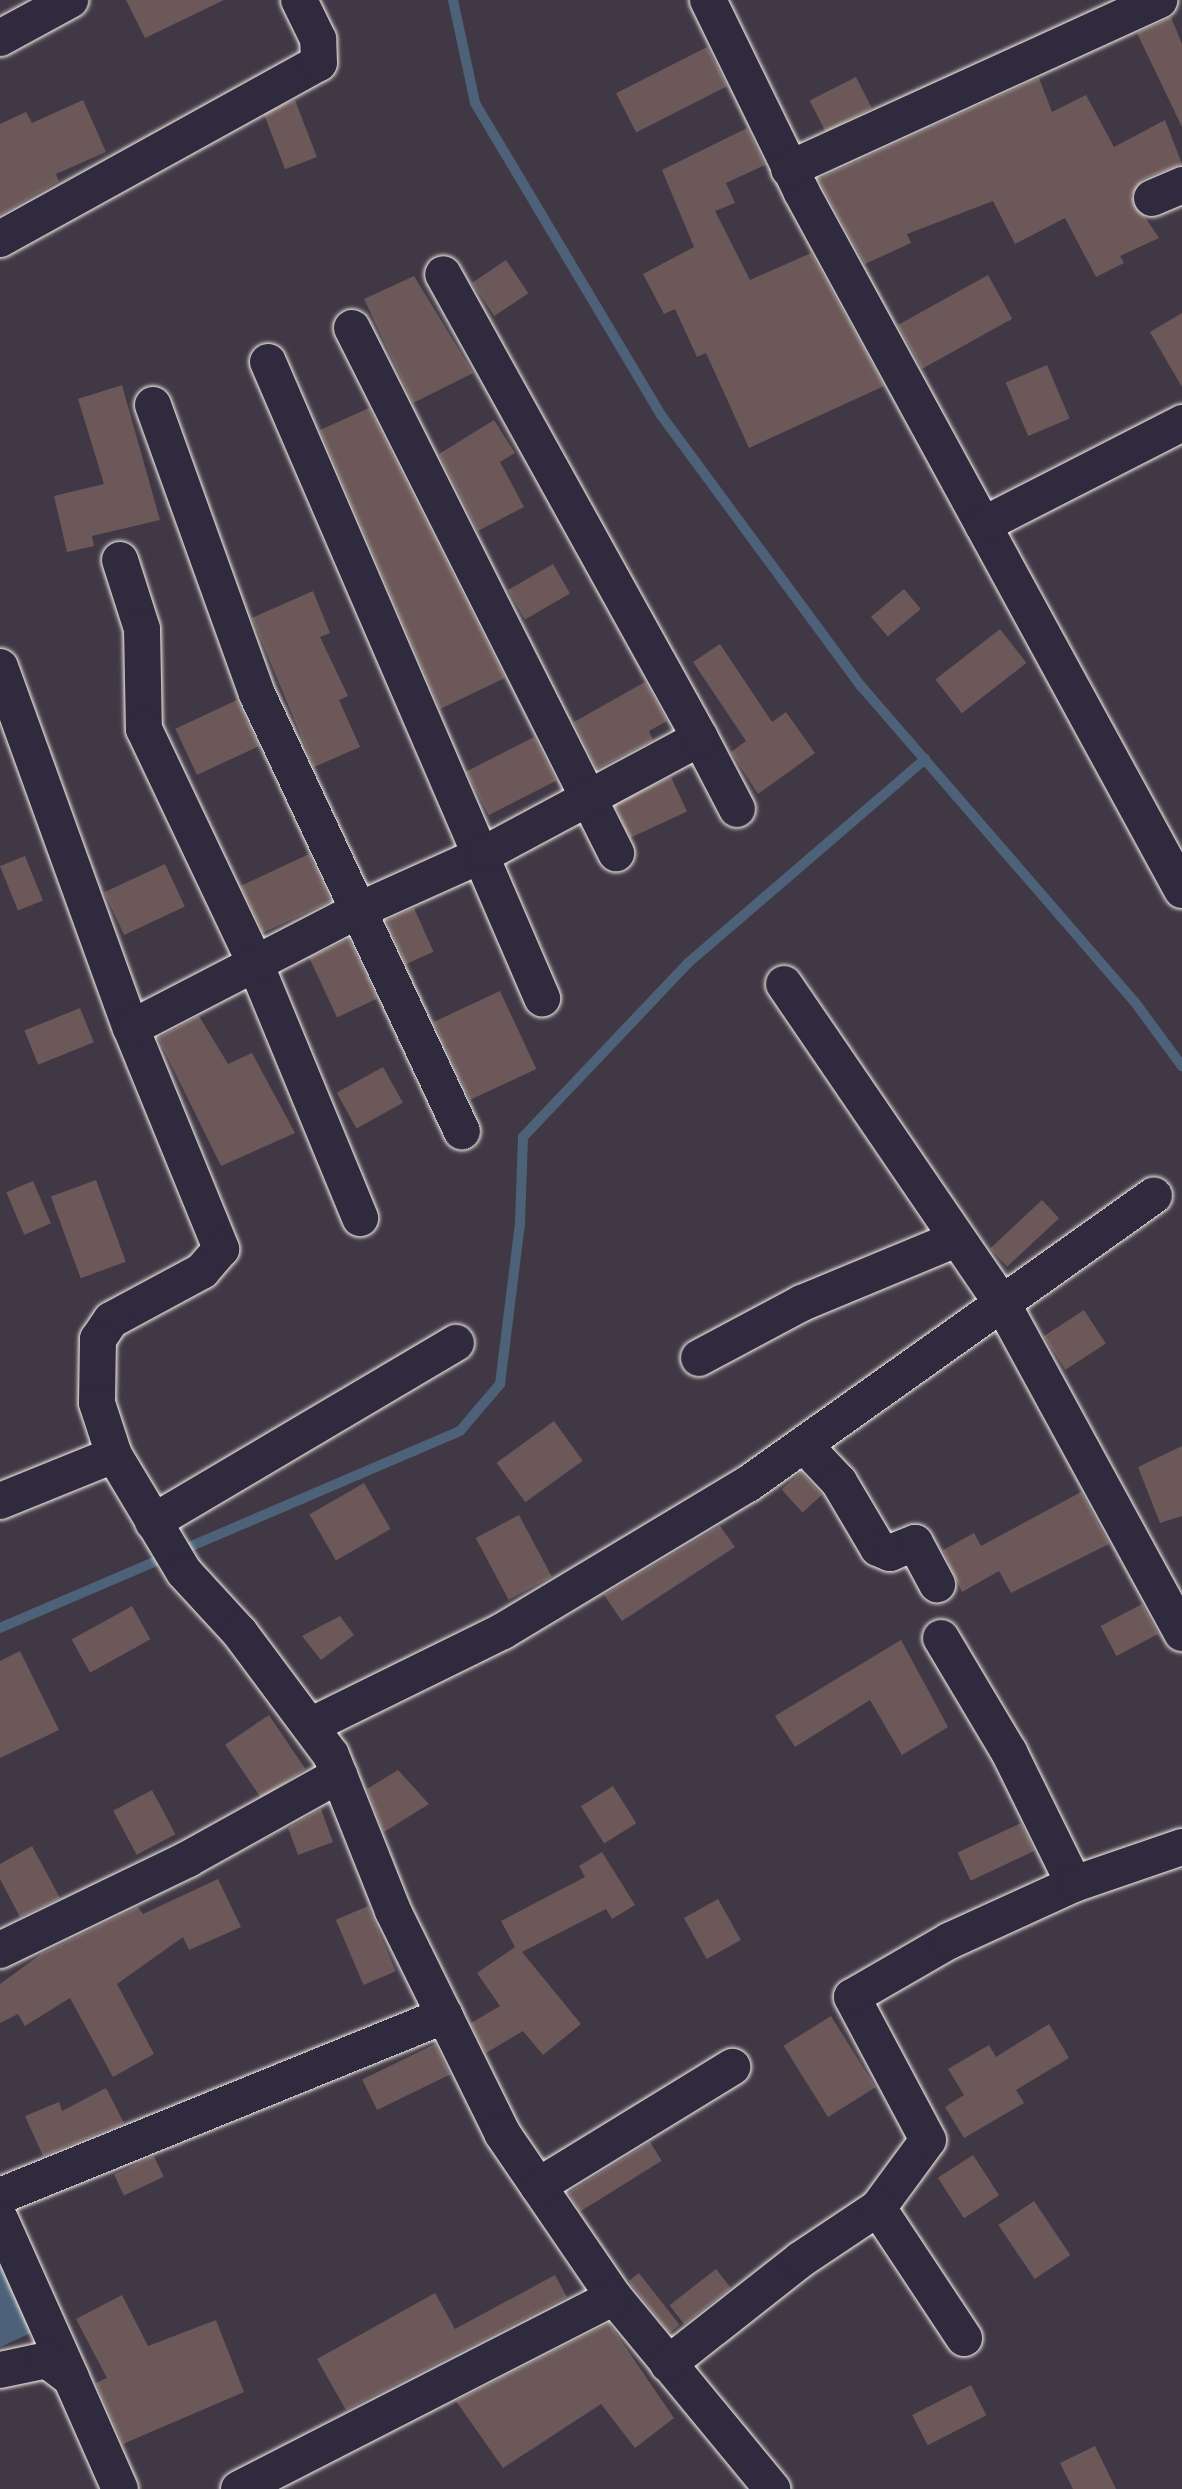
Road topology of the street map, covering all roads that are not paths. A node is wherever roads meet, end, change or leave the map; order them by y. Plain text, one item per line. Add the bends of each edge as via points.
1 (70, 0) edge
2 (299, 0) edge
3 (708, 0) edge
4 (1159, 0) edge
5 (0, 38) edge
6 (789, 169) junction
7 (0, 239) edge
8 (443, 274) dead end
9 (352, 328) dead end
10 (268, 362) dead end
11 (153, 405) dead end
12 (1178, 438) edge
13 (983, 525) junction
14 (120, 560) dead end
15 (0, 667) edge
16 (700, 738) junction
17 (586, 797) junction
18 (737, 809) dead end
19 (616, 853) dead end
20 (484, 854) junction
21 (1182, 890) edge
22 (357, 911) junction
23 (255, 963) junction
24 (784, 984) dead end
25 (542, 998) dead end
26 (131, 1028) junction
27 (462, 1131) dead end
28 (1154, 1195) dead end
29 (360, 1218) dead end
30 (954, 1240) junction
31 (1002, 1303) junction
32 (456, 1343) dead end
33 (699, 1358) dead end
34 (805, 1446) junction
35 (114, 1455) junction
36 (0, 1501) edge
37 (157, 1530) junction
38 (937, 1584) dead end
39 (1182, 1633) edge
40 (941, 1638) dead end
41 (310, 1726) junction
42 (339, 1775) junction
43 (1180, 1852) edge
44 (1074, 1884) junction
45 (0, 1950) edge
46 (445, 2015) junction
47 (732, 2067) dead end
48 (538, 2186) junction
49 (0, 2196) edge
50 (878, 2208) junction
51 (0, 2219) edge
52 (614, 2297) junction
53 (964, 2338) dead end
54 (668, 2364) junction
55 (0, 2370) edge
56 (71, 2378) junction
57 (120, 2489) edge
58 (239, 2489) edge
59 (772, 2489) edge

1 - 5 street
2 - 7 street via 318,39 319,63
3 - 6 street
4 - 6 street
6 - 13 street
8 - 16 street
9 - 17 street
10 - 20 street
11 - 22 street via 257,694
12 - 13 street
13 - 21 street
14 - 23 street via 142,629 144,729
15 - 26 street
16 - 17 street
16 - 18 street
17 - 19 street
17 - 20 street
20 - 22 street
20 - 25 street
22 - 23 street
22 - 27 street
23 - 26 street
23 - 29 street
24 - 30 street
26 - 35 street via 221,1249 202,1271 111,1320 98,1339 97,1403
28 - 31 street
30 - 31 street
30 - 33 street via 802,1303
31 - 34 street
31 - 39 street
32 - 37 street
34 - 38 street via 839,1482 878,1548 890,1553 915,1543
34 - 41 street via 503,1631
35 - 36 street
35 - 37 street
37 - 41 street via 184,1572 240,1633
40 - 44 street via 1009,1752
41 - 42 street
42 - 45 street via 188,1859
42 - 46 street via 393,1911
43 - 44 street
44 - 50 street via 949,1941 852,1997 928,2140
46 - 48 street via 502,2133
46 - 49 street
47 - 48 street
48 - 52 street
50 - 53 street
50 - 54 street via 800,2260
51 - 56 street
52 - 54 street
52 - 58 street
54 - 59 street
55 - 56 street via 47,2360
56 - 57 street

